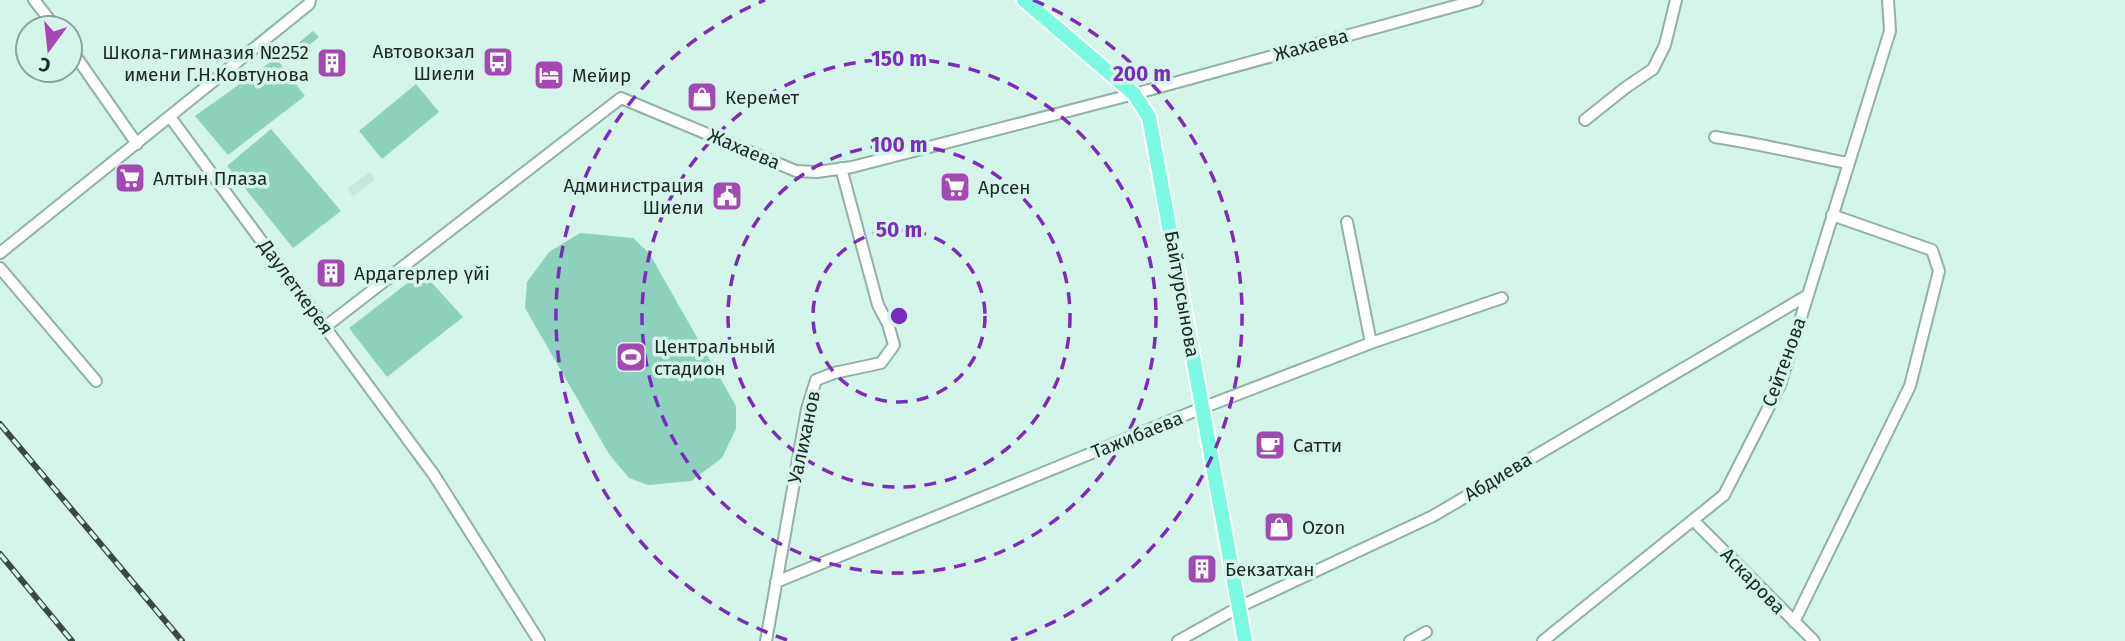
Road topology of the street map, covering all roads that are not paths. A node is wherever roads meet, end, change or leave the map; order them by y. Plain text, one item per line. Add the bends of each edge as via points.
1 (34, 0) edge
2 (310, 0) edge
3 (1024, 0) edge
4 (1426, 0) edge
5 (1477, 0) edge
6 (1676, 0) edge
7 (1888, 0) edge
8 (1430, 13) junction
9 (45, 14) edge
10 (84, 68) edge
11 (1134, 94) junction
12 (170, 117) junction
13 (1585, 120) dead end
14 (1715, 137) dead end
15 (137, 144) junction
16 (1847, 163) junction
17 (841, 168) junction
18 (1832, 215) junction
19 (1346, 222) dead end
20 (0, 253) edge
21 (0, 268) edge
22 (1808, 295) junction
23 (1502, 298) dead end
24 (325, 327) junction
25 (1371, 343) junction
26 (96, 381) dead end
27 (1202, 408) junction
28 (1693, 520) junction
29 (776, 582) junction
30 (1238, 607) junction
31 (1794, 622) junction
32 (1426, 632) dead end
33 (539, 641) edge
34 (766, 641) edge
35 (1178, 641) edge
36 (1245, 641) edge
37 (1410, 641) edge
38 (1542, 641) edge
39 (1814, 641) edge

1 - 9 street
2 - 12 street
3 - 11 main road, Байтурсынова
4 - 8 street
5 - 8 street, Жахаева
6 - 13 street via 1665,45 1653,69
7 - 16 street, Сейтенова via 1890,31
8 - 11 street, Жахаева
10 - 15 street
11 - 17 street, Жахаева
11 - 27 main road, Байтурсынова via 1149,117
12 - 15 street
12 - 24 street, Даулеткерея
14 - 16 street
15 - 20 street
16 - 18 street, Сейтенова
17 - 24 street, Жахаева via 796,171 621,98
17 - 29 street, Уалиханов via 878,305 894,345 881,363 816,380
18 - 22 street, Сейтенова
18 - 31 street via 1931,250 1939,271 1910,386
19 - 25 street
21 - 26 street
22 - 28 street, Сейтенова via 1780,385 1724,495
22 - 30 street, Абдиева via 1433,516
23 - 25 street, Тажибаева
24 - 33 street, Даулеткерея via 434,475
25 - 27 street, Тажибаева
27 - 29 street, Тажибаева
27 - 30 main road, Байтурсынова
28 - 31 street, Аскарова
28 - 38 street, Сейтенова
29 - 34 street, Уалиханов
30 - 35 street, Абдиева
30 - 36 main road, Байтурсынова
31 - 39 street, Аскарова
32 - 37 street

